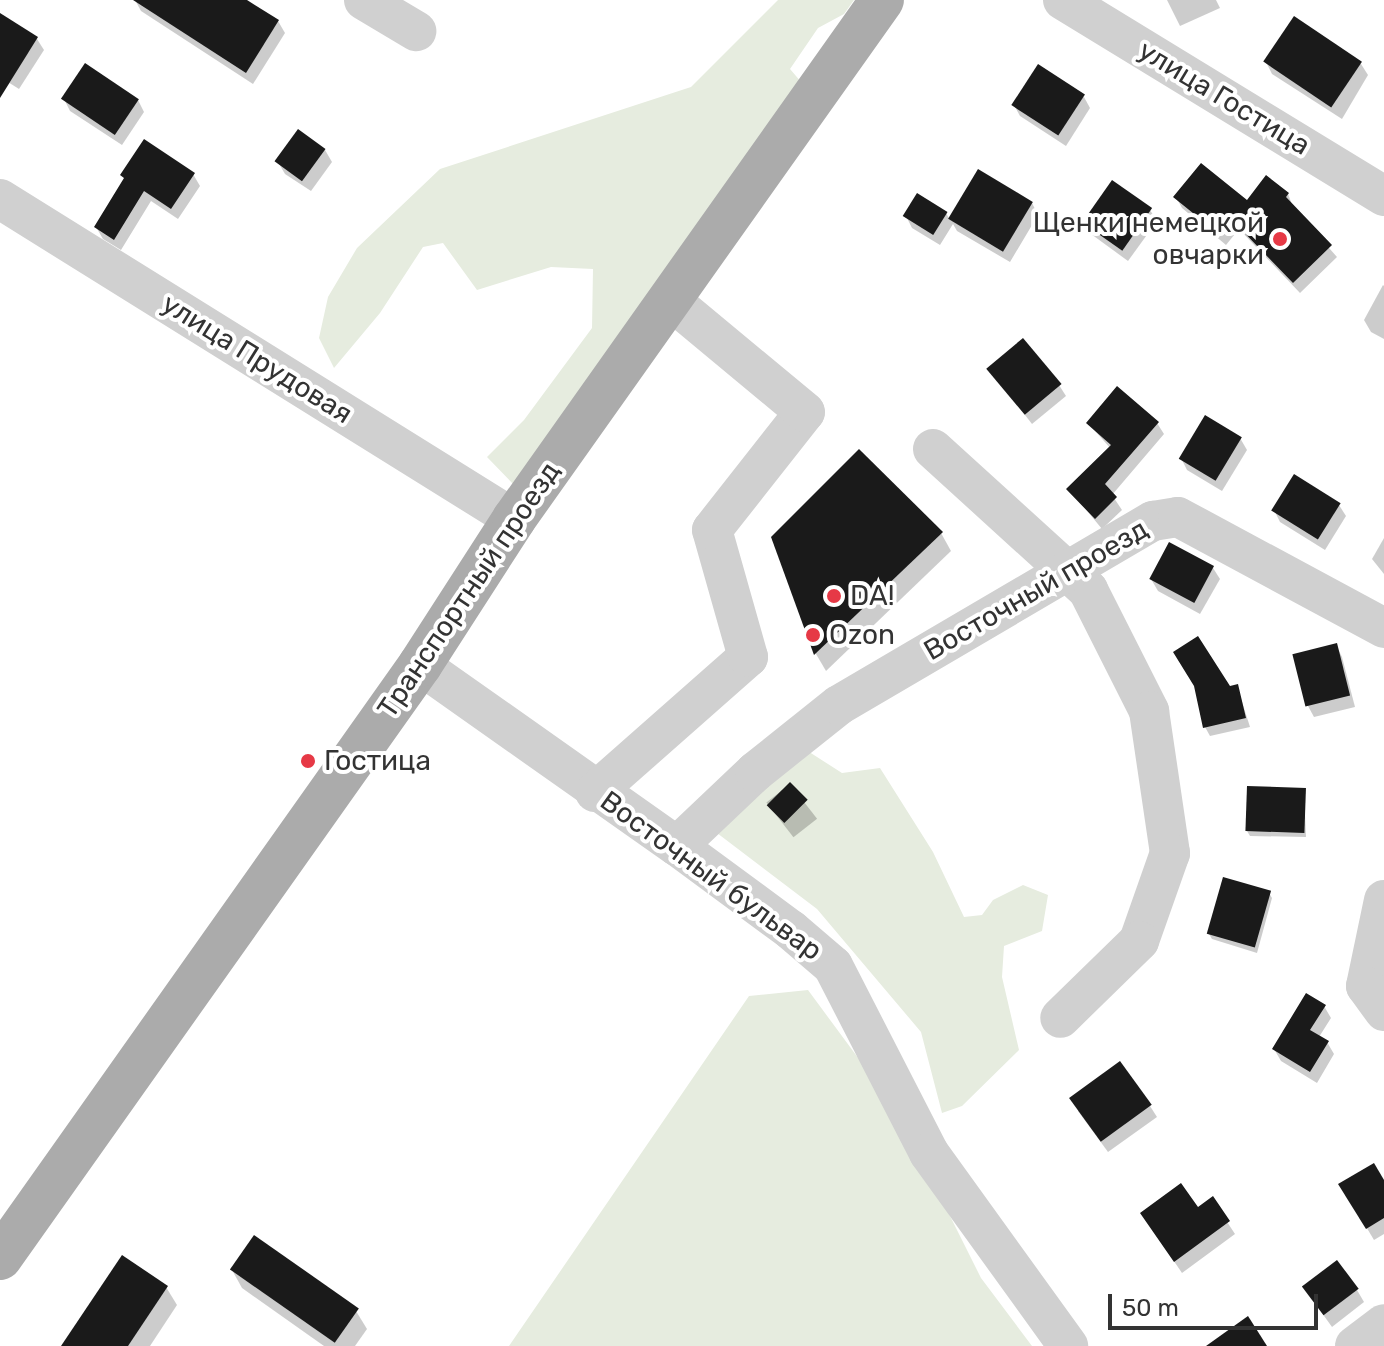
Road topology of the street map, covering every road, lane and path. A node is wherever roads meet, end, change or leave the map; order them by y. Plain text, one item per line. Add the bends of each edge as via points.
1 (364, 0) edge
2 (882, 0) edge
3 (1063, 0) edge
4 (416, 31) dead end
5 (1384, 196) edge
6 (0, 199) edge
7 (670, 300) junction
8 (933, 449) dead end
9 (514, 519) junction
10 (1065, 572) junction
11 (1384, 628) edge
12 (420, 665) junction
13 (595, 792) junction
14 (677, 846) junction
15 (1384, 900) edge
16 (1384, 1011) edge
17 (1060, 1018) dead end
18 (0, 1258) edge
19 (1384, 1324) edge
20 (1068, 1346) edge
21 (1355, 1346) edge

1 - 4 street
2 - 7 main road, Транспортный проезд
3 - 5 street, улица Гостица
6 - 9 street, улица Прудовая
7 - 9 main road, Транспортный проезд
7 - 13 street via 805,412 712,530 748,657
8 - 10 street
9 - 12 main road, Транспортный проезд
10 - 11 street, Восточный проезд via 1153,521 1178,517
10 - 14 street, Восточный проезд via 839,705 755,772
10 - 17 street via 1088,590 1149,711 1170,853 1139,941
12 - 13 street, Восточный бульвар
12 - 18 main road, Транспортный проезд
13 - 14 street, Восточный бульвар
14 - 20 street, Восточный бульвар via 833,966 929,1153
15 - 16 street via 1366,986
19 - 21 street

